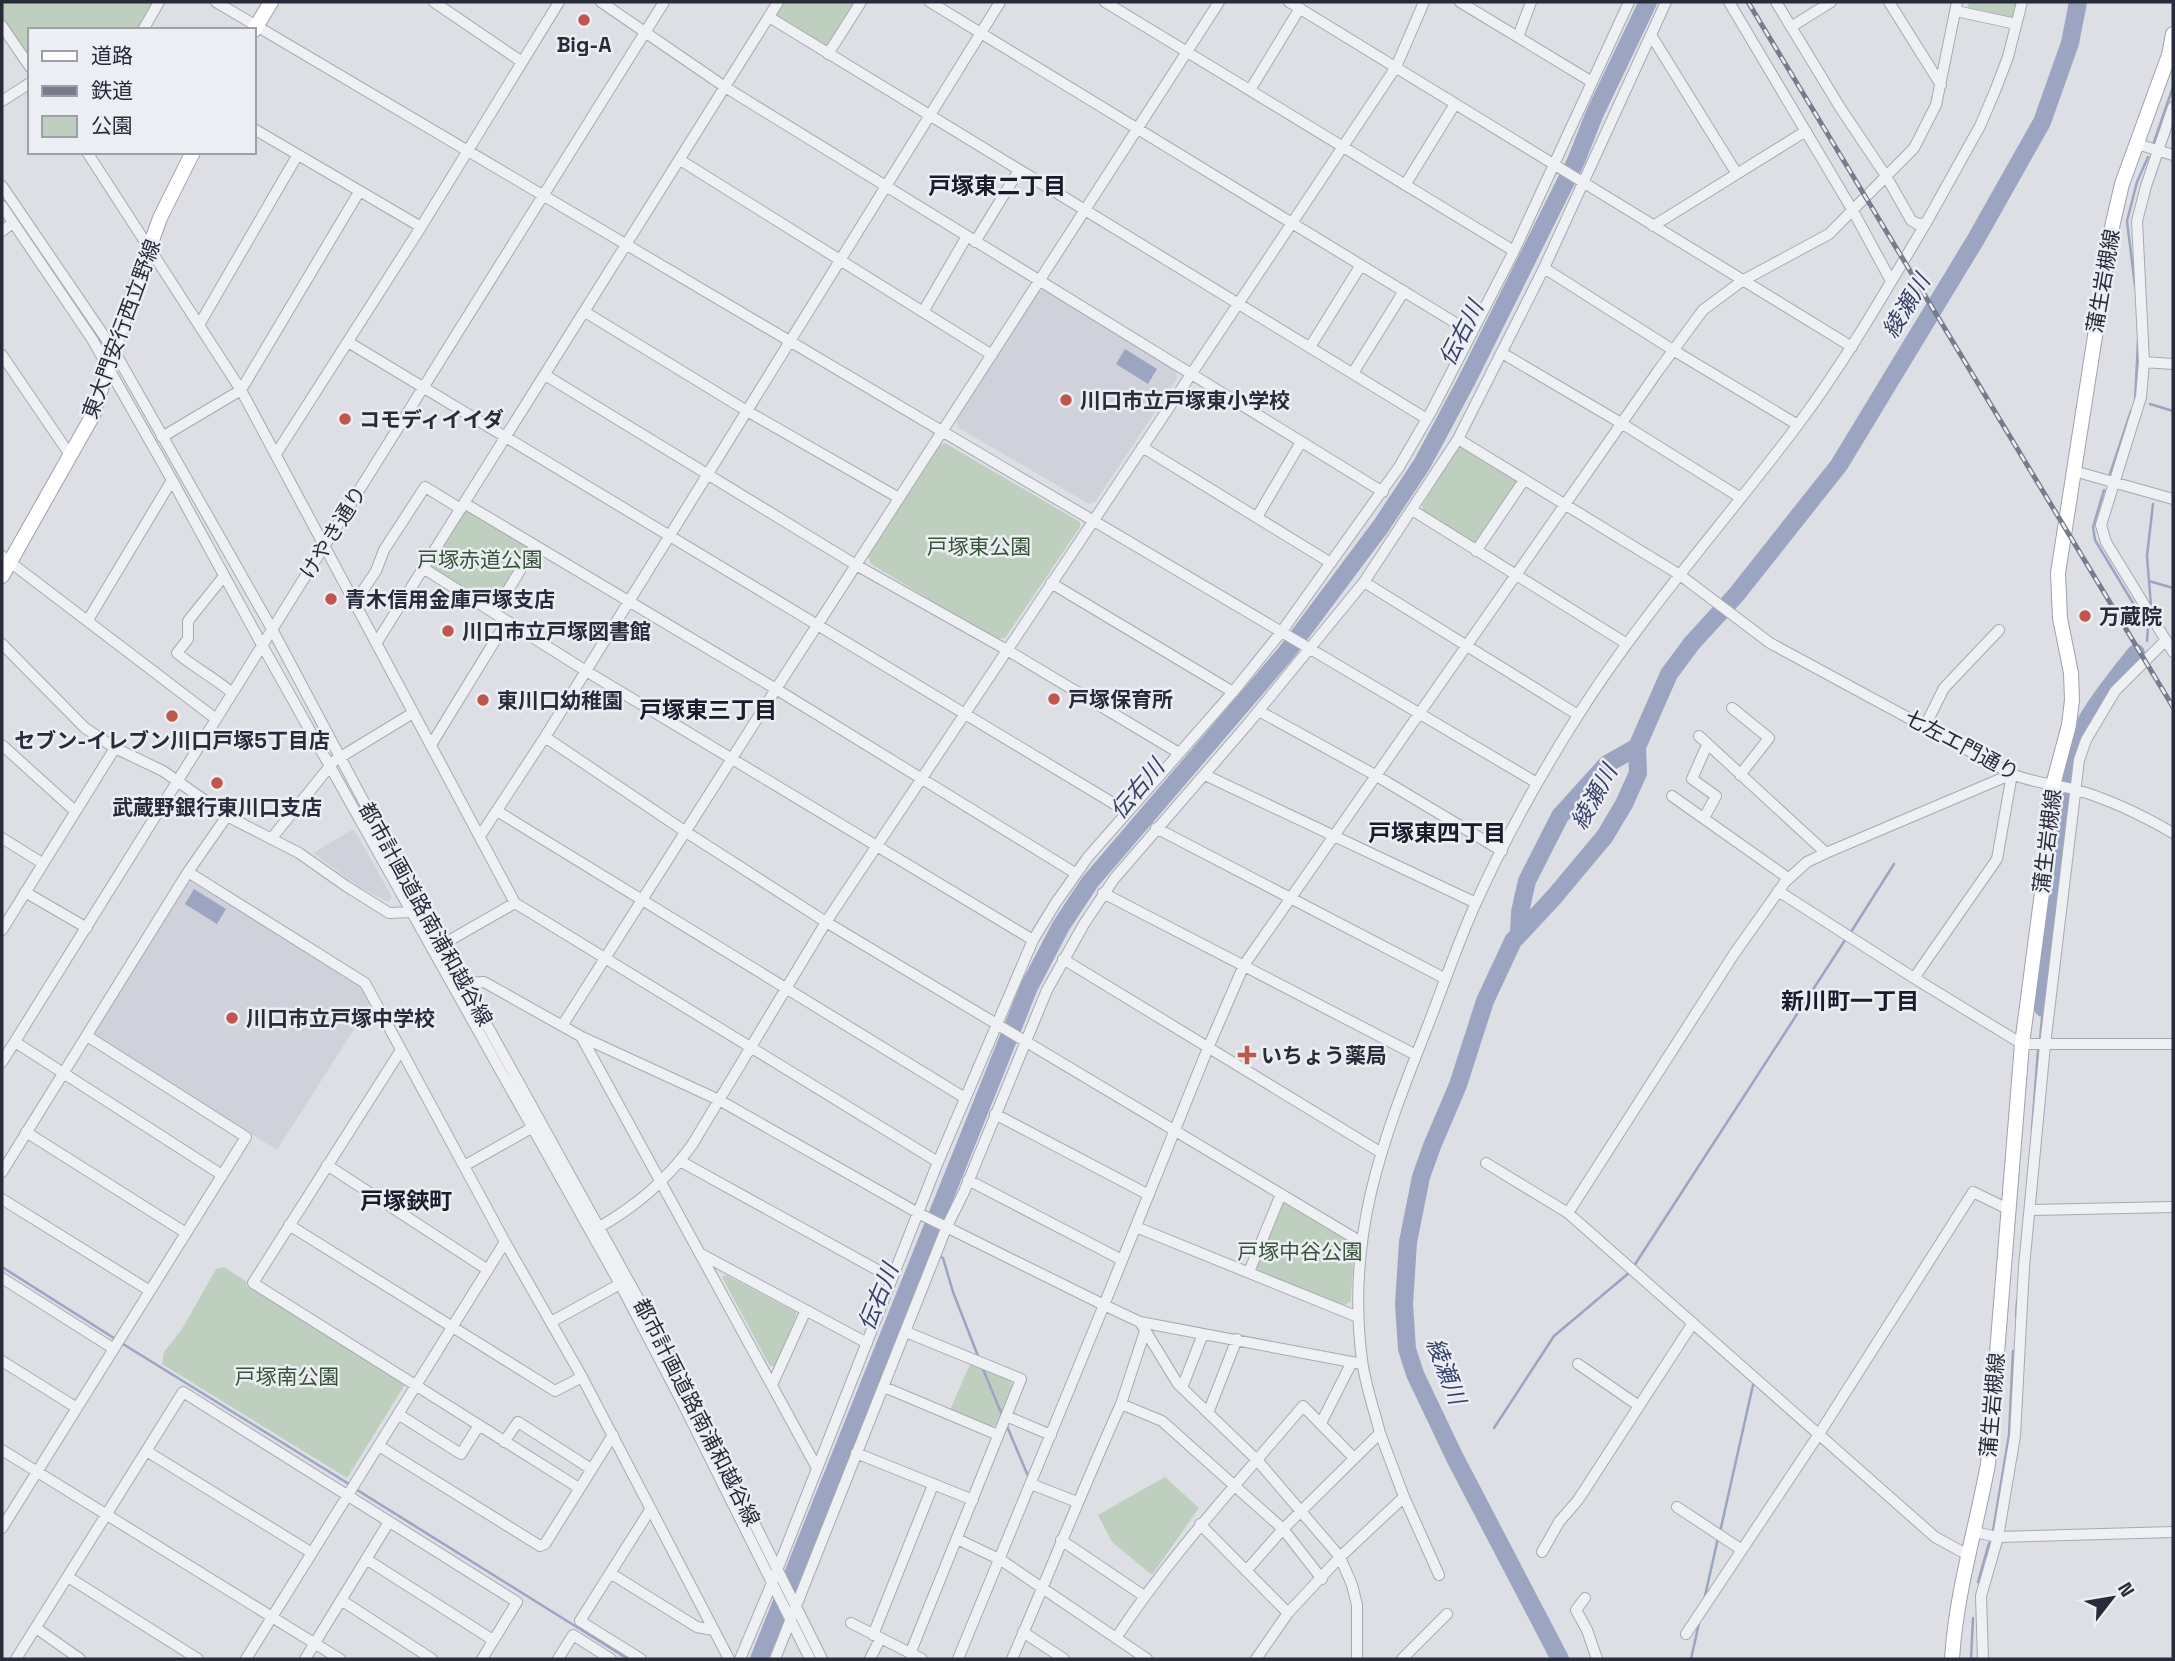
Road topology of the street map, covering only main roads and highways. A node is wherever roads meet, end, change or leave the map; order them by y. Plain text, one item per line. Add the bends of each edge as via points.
1 (271, 2) edge
2 (255, 28) edge
3 (2173, 34) edge
4 (192, 154) edge
5 (6, 559) edge
6 (2, 576) edge
7 (1952, 1659) edge

1 - 2 main road
3 - 7 main road, 蒲生岩槻線 via 2112,227 2058,573 2072,701 2053,785 2022,1044 1988,1464
4 - 5 main road, 東大門安行西立野線 via 160,218 93,415
5 - 6 main road, 東大門安行西立野線

